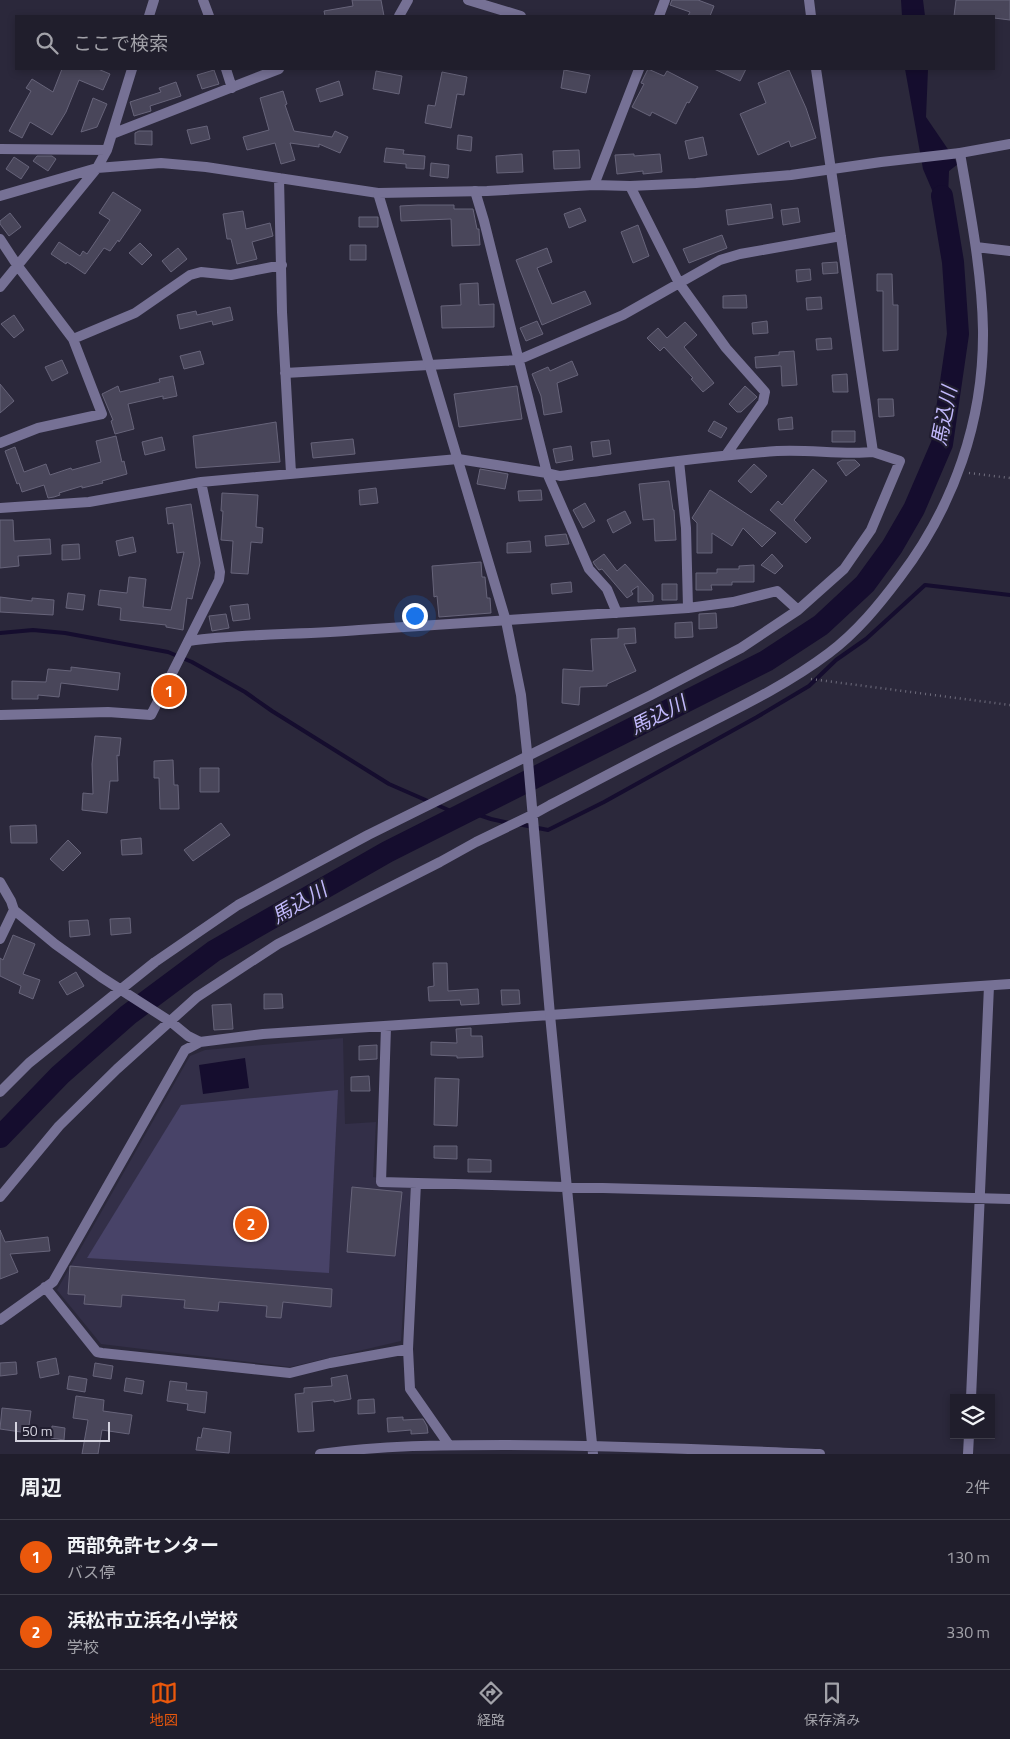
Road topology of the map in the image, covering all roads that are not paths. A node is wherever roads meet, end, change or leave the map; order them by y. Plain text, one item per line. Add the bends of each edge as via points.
1 (154, 0) edge
2 (203, 0) edge
3 (408, 0) edge
4 (468, 0) edge
5 (665, 0) edge
6 (809, 0) edge
7 (149, 15) edge
8 (208, 15) edge
9 (400, 15) edge
10 (519, 15) edge
11 (659, 15) edge
12 (811, 15) edge
13 (132, 70) edge
14 (226, 70) edge
15 (277, 70) edge
16 (639, 70) edge
17 (816, 70) edge
18 (232, 88) junction
19 (112, 134) junction
20 (1010, 144) edge
21 (0, 148) edge
22 (107, 150) junction
23 (960, 153) junction
24 (97, 168) junction
25 (831, 170) junction
26 (279, 178) junction
27 (594, 185) junction
28 (630, 186) junction
29 (476, 191) junction
30 (378, 193) junction
31 (0, 196) edge
32 (842, 236) junction
33 (0, 239) edge
34 (976, 247) junction
35 (1010, 251) edge
36 (282, 265) junction
37 (17, 266) junction
38 (679, 282) junction
39 (0, 287) edge
40 (73, 339) junction
41 (518, 360) junction
42 (429, 364) junction
43 (285, 373) junction
44 (0, 443) edge
45 (873, 452) junction
46 (726, 455) junction
47 (458, 459) junction
48 (679, 462) junction
49 (291, 473) junction
50 (547, 473) junction
51 (201, 482) junction
52 (0, 508) edge
53 (688, 608) junction
54 (798, 610) junction
55 (617, 613) junction
56 (506, 621) junction
57 (187, 645) junction
58 (0, 706) edge
59 (0, 715) edge
60 (0, 721) edge
61 (527, 759) junction
62 (532, 813) junction
63 (0, 882) edge
64 (14, 910) junction
65 (0, 939) edge
66 (1010, 984) edge
67 (989, 986) junction
68 (120, 990) junction
69 (550, 1015) junction
70 (171, 1022) junction
71 (386, 1026) junction
72 (200, 1042) junction
73 (0, 1092) edge
74 (416, 1183) junction
75 (567, 1188) junction
76 (0, 1197) edge
77 (980, 1198) junction
78 (1010, 1199) edge
79 (46, 1287) junction
80 (0, 1320) edge
81 (408, 1349) junction
82 (971, 1394) edge
83 (969, 1439) edge
84 (449, 1445) junction
85 (593, 1449) edge
86 (320, 1454) edge
87 (820, 1454) edge
88 (968, 1454) edge

1 - 7 street
2 - 8 street
3 - 9 street
4 - 10 street
5 - 11 street
6 - 12 street
13 - 19 street
14 - 18 street
15 - 18 street
16 - 27 street
17 - 25 street
18 - 19 street
19 - 22 street
20 - 23 street
21 - 22 street
22 - 24 street
23 - 25 street
23 - 34 street
24 - 26 street via 161,163
24 - 31 street
24 - 37 street
25 - 28 street
25 - 32 street
26 - 30 street
26 - 36 street
27 - 28 street
27 - 29 street
28 - 38 street
29 - 30 street
29 - 41 street
30 - 42 street
32 - 38 street via 740,254 720,260
32 - 45 street
33 - 37 street
34 - 35 street
34 - 62 street via 983,331 982,364 968,444 939,516 916,556 879,604 830,653 799,674
36 - 40 street via 232,275 201,272 190,275 136,313
36 - 43 street
37 - 39 street
37 - 40 street
38 - 41 street via 623,315
38 - 46 street via 726,348 765,392 762,402
40 - 44 street via 102,414 38,428
41 - 42 street
41 - 50 street
42 - 43 street
42 - 47 street
43 - 49 street
45 - 46 street via 797,450
45 - 54 street via 900,461 871,530 844,569
46 - 48 street
47 - 49 street
47 - 50 street
47 - 56 street
48 - 50 street via 560,476
48 - 53 street via 686,528
49 - 51 street
50 - 55 street via 589,569 607,589
51 - 52 street via 89,502
51 - 57 street via 220,572
53 - 54 street via 734,602 777,591
53 - 55 street
54 - 61 street via 741,648
55 - 56 street
56 - 57 street via 210,638
56 - 61 street via 521,695
57 - 59 street via 151,715 108,712
58 - 59 street
59 - 60 street
61 - 62 street
61 - 68 street via 368,835 238,905
62 - 69 street
62 - 70 street via 278,944 197,997
63 - 64 street
64 - 65 street
64 - 68 street
66 - 67 street
67 - 69 street
67 - 77 street
68 - 70 street
68 - 73 street via 29,1063
69 - 71 street
69 - 75 street
70 - 72 street
70 - 76 street via 59,1126
71 - 72 street via 263,1034
71 - 74 street via 381,1182
72 - 79 street via 186,1050 53,1282
74 - 75 street
74 - 81 street
75 - 77 street
75 - 85 street
77 - 78 street
77 - 82 street
79 - 80 street
79 - 81 street via 97,1352 102,1353 290,1373
81 - 84 street via 410,1389
83 - 88 street
84 - 85 street
84 - 86 street
85 - 87 street

